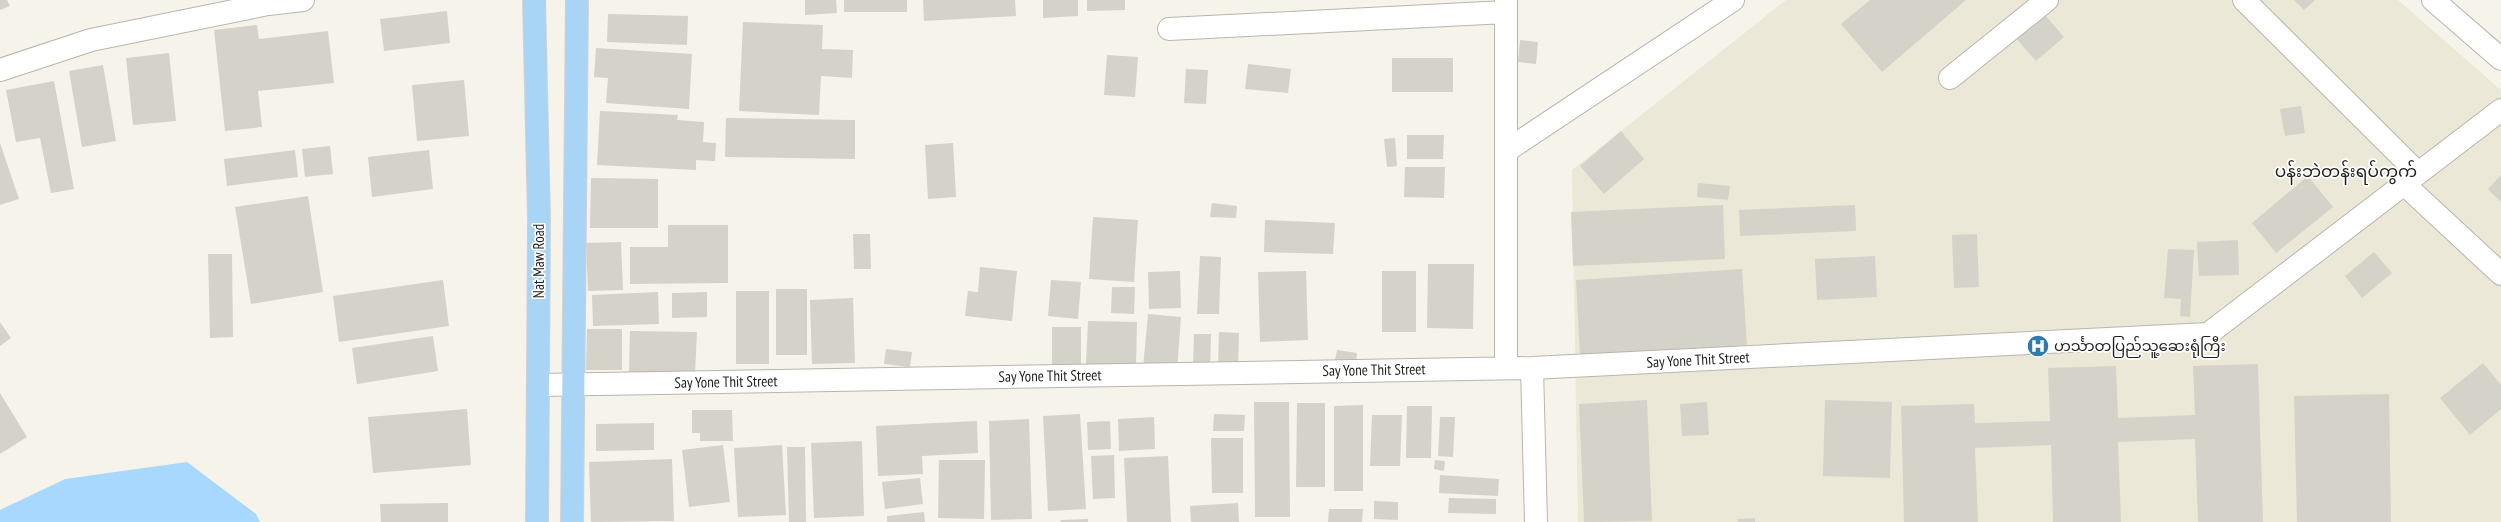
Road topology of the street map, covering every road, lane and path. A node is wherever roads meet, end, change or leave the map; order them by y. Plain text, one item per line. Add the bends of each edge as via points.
1 (303, 0) edge
2 (534, 0) edge
3 (577, 0) edge
4 (2047, 0) edge
5 (2244, 0) edge
6 (2433, 0) edge
7 (1720, 3) edge
8 (1506, 6) edge
9 (1169, 29) dead end
10 (2501, 58) edge
11 (0, 70) edge
12 (1950, 78) dead end
13 (2501, 110) edge
14 (1506, 151) junction
15 (2411, 179) junction
16 (2501, 274) edge
17 (1506, 368) junction
18 (1532, 368) junction
19 (573, 384) junction
20 (539, 385) junction
21 (537, 522) edge
22 (572, 522) edge
23 (1536, 522) edge

1 - 11 street via 268,4 91,40
2 - 20 main road, Nat Maw Road via 539,212
3 - 19 main road
4 - 12 street
5 - 15 street
6 - 10 street
7 - 14 street
8 - 9 street
8 - 14 street
13 - 15 street
14 - 17 street
15 - 16 street
15 - 18 street, Say Yone Thit Street via 2208,334
17 - 18 street, Say Yone Thit Street
17 - 19 street, Say Yone Thit Street
18 - 23 street
19 - 20 street, Say Yone Thit Street
19 - 22 main road
20 - 21 main road, Nat Maw Road

